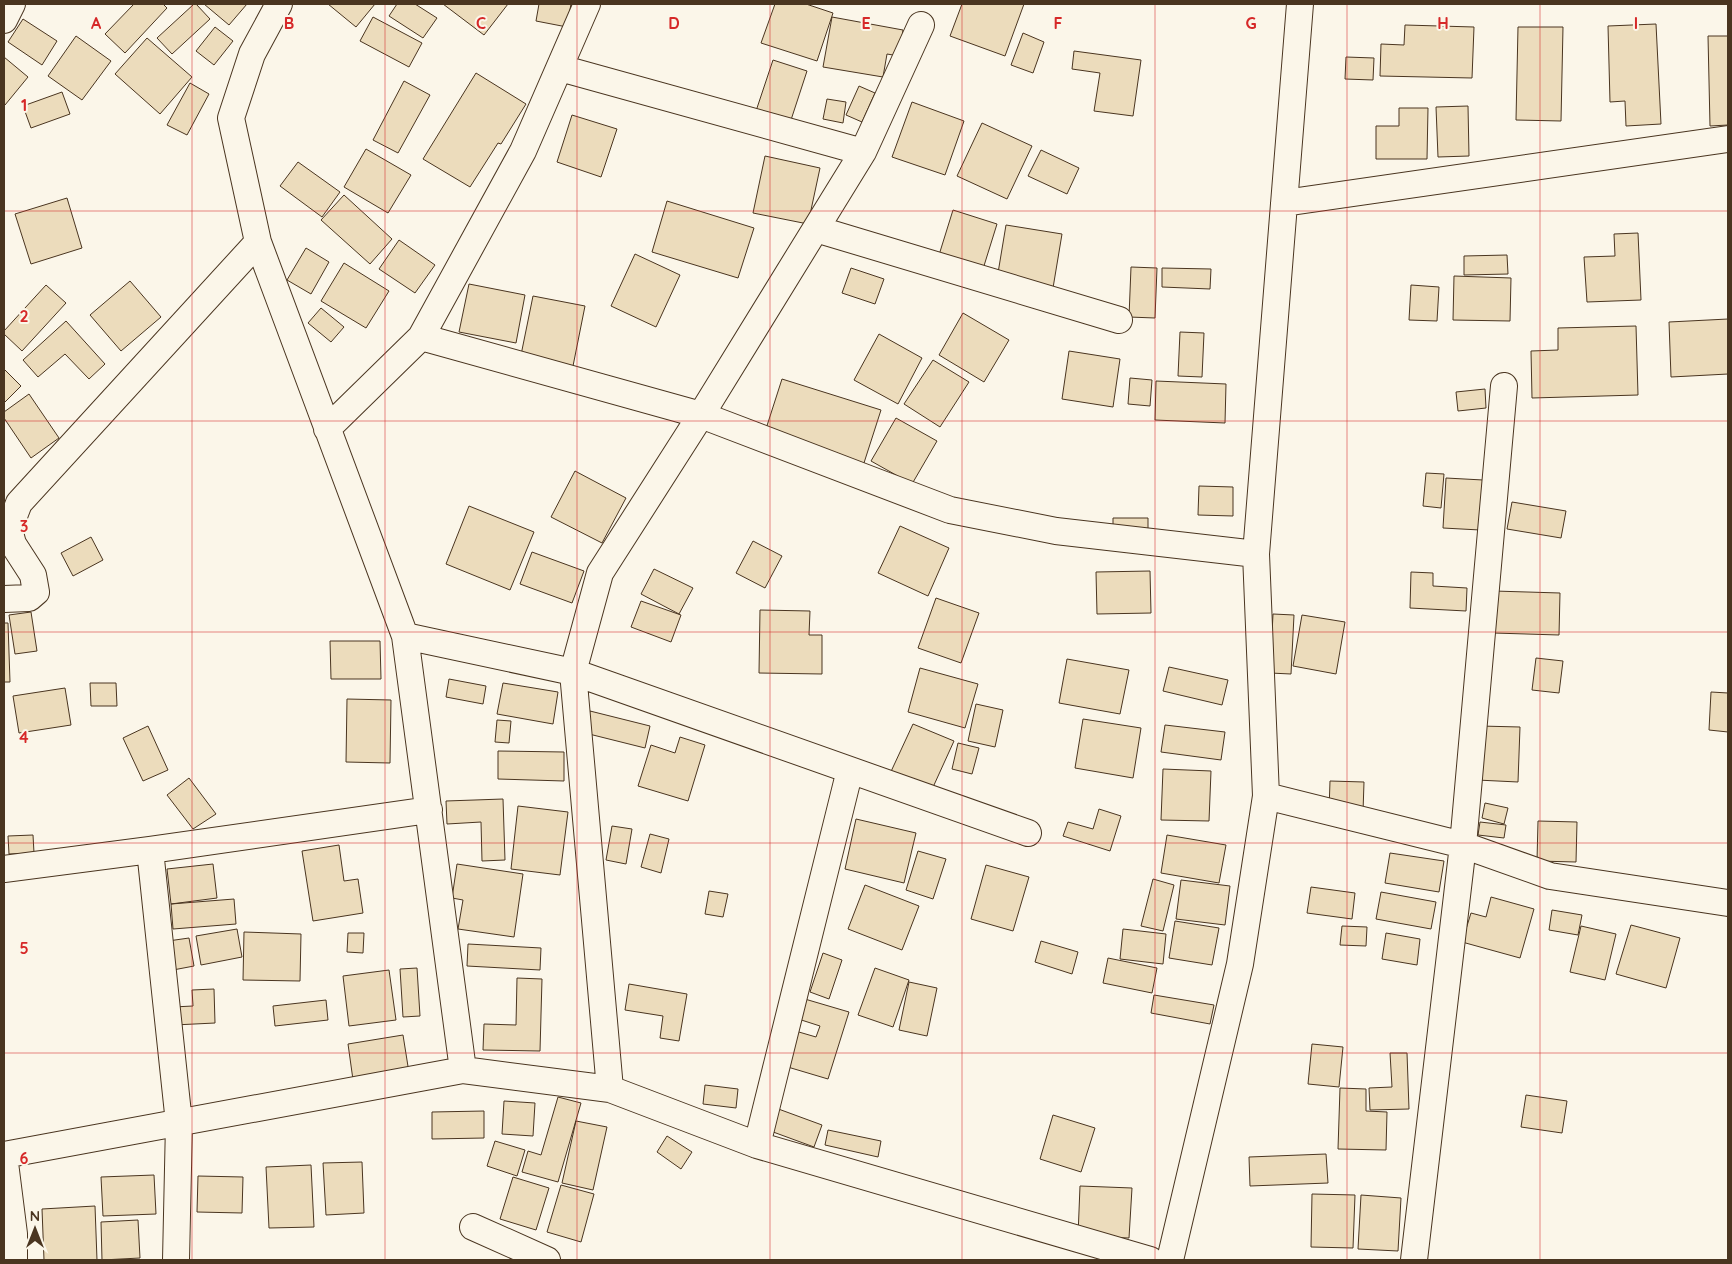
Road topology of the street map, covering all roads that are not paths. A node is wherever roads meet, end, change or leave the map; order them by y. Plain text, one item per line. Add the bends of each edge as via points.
1 (12, 4) edge
2 (279, 4) edge
3 (588, 4) edge
4 (1300, 4) edge
5 (4, 20) edge
6 (921, 25) dead end
7 (560, 68) junction
8 (1728, 139) edge
9 (863, 152) junction
10 (1284, 203) junction
11 (816, 229) junction
12 (258, 242) junction
13 (1119, 320) dead end
14 (421, 337) junction
15 (1504, 386) dead end
16 (701, 415) junction
17 (327, 429) junction
18 (1256, 554) junction
19 (4, 599) edge
20 (405, 636) junction
21 (573, 672) junction
22 (850, 770) junction
23 (1266, 796) junction
24 (429, 810) junction
25 (1028, 833) dead end
26 (1463, 845) junction
27 (150, 850) junction
28 (4, 869) edge
29 (1728, 903) edge
30 (463, 1070) junction
31 (610, 1089) junction
32 (179, 1122) junction
33 (757, 1145) junction
34 (4, 1155) edge
35 (473, 1228) dead end
36 (14, 1260) edge
37 (176, 1260) edge
38 (547, 1260) edge
39 (1150, 1260) edge
40 (1170, 1260) edge
41 (1414, 1260) edge

1 - 5 street
2 - 12 street via 252,54 231,118
3 - 7 street
4 - 10 street
6 - 9 street
7 - 9 street
7 - 14 street via 523,151
8 - 10 street
9 - 11 street
10 - 18 street
11 - 13 street
11 - 16 street
12 - 17 street
12 - 19 street via 19,503 10,530 13,544 33,575 36,592 29,598
14 - 16 street
14 - 17 street
15 - 26 street
16 - 18 street via 950,510 1056,532
16 - 21 street via 600,573
17 - 20 street
18 - 23 street
20 - 21 street
20 - 24 street
21 - 22 street
21 - 31 street
22 - 25 street
22 - 33 street
23 - 26 street
23 - 40 street via 1240,964
24 - 27 street
24 - 30 street
26 - 29 street via 1550,876
26 - 41 street
27 - 28 street
27 - 32 street
30 - 31 street
30 - 32 street
31 - 33 street
32 - 34 street
32 - 37 street
33 - 39 street
34 - 36 street
35 - 38 street

